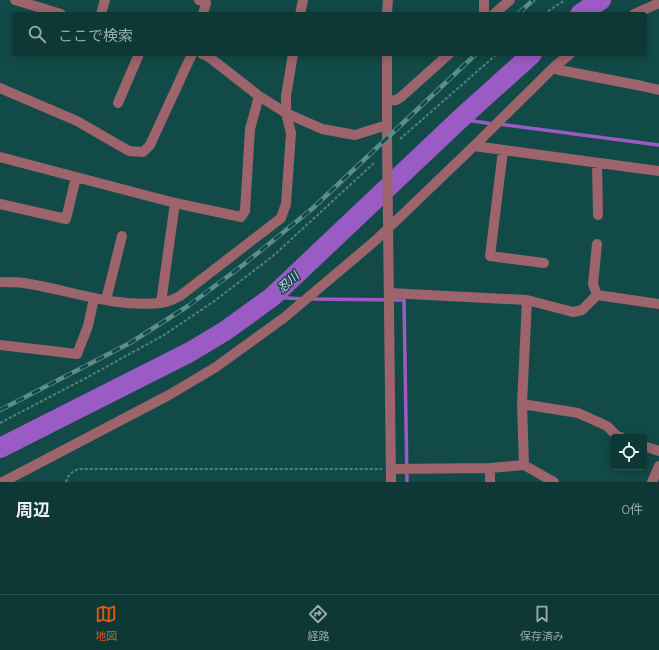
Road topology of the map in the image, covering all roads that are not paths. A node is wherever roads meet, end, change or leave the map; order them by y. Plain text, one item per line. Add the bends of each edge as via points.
1 (15, 0) edge
2 (105, 0) edge
3 (199, 0) edge
4 (302, 0) edge
5 (388, 0) edge
6 (484, 0) edge
7 (510, 0) edge
8 (659, 3) edge
9 (54, 12) edge
10 (102, 12) edge
11 (204, 12) edge
12 (300, 12) edge
13 (387, 12) edge
14 (484, 12) edge
15 (496, 12) edge
16 (639, 12) edge
17 (138, 56) edge
18 (191, 56) edge
19 (207, 56) edge
20 (293, 56) edge
21 (387, 56) edge
22 (448, 56) edge
23 (568, 56) edge
24 (554, 67) junction
25 (0, 88) edge
26 (659, 90) edge
27 (259, 96) junction
28 (387, 101) junction
29 (118, 103) dead end
30 (286, 112) junction
31 (387, 125) junction
32 (474, 146) junction
33 (503, 151) junction
34 (0, 157) edge
35 (597, 163) junction
36 (659, 171) edge
37 (76, 177) junction
38 (175, 203) junction
39 (0, 204) edge
40 (598, 215) dead end
41 (388, 224) junction
42 (122, 236) dead end
43 (597, 244) dead end
44 (544, 264) dead end
45 (0, 282) edge
46 (389, 293) junction
47 (596, 295) junction
48 (94, 298) junction
49 (106, 300) junction
50 (527, 300) junction
51 (161, 304) junction
52 (659, 304) edge
53 (0, 345) edge
54 (522, 404) junction
55 (615, 434) edge
56 (647, 447) edge
57 (659, 451) edge
58 (524, 465) junction
59 (659, 466) edge
60 (490, 468) junction
61 (391, 469) junction
62 (3, 482) edge
63 (391, 482) edge
64 (490, 482) edge
65 (554, 482) edge
66 (652, 482) edge

1 - 9 street
2 - 10 street
3 - 11 street via 206,3
4 - 12 street
5 - 13 street
6 - 14 street
7 - 15 street
8 - 16 street
17 - 29 street
18 - 25 street via 150,145 142,152 129,151 77,121
19 - 27 street
20 - 30 street
21 - 28 street
22 - 28 street via 401,97
23 - 24 street
24 - 26 street
24 - 32 street
27 - 30 street
27 - 38 street via 250,129 245,211 241,217
28 - 31 street
30 - 31 street via 322,129 355,135
30 - 51 street via 291,133 286,204 281,218 180,296
31 - 41 street
32 - 33 street
32 - 41 street
33 - 35 street
33 - 44 street via 490,256
34 - 37 street
35 - 36 street
35 - 40 street
37 - 38 street
37 - 39 street via 66,219
38 - 51 street
41 - 46 street
41 - 62 street via 285,317 216,367 169,395
42 - 49 street
43 - 47 street via 593,284
45 - 48 street via 24,282
46 - 50 street
46 - 61 street
47 - 50 street via 582,310 573,312
47 - 52 street
48 - 49 street
48 - 53 street via 88,326 77,354
49 - 51 street
50 - 54 street
54 - 55 street via 578,413 606,426
54 - 58 street
56 - 57 street
58 - 60 street
58 - 65 street
59 - 66 street
60 - 61 street
60 - 64 street
61 - 63 street

